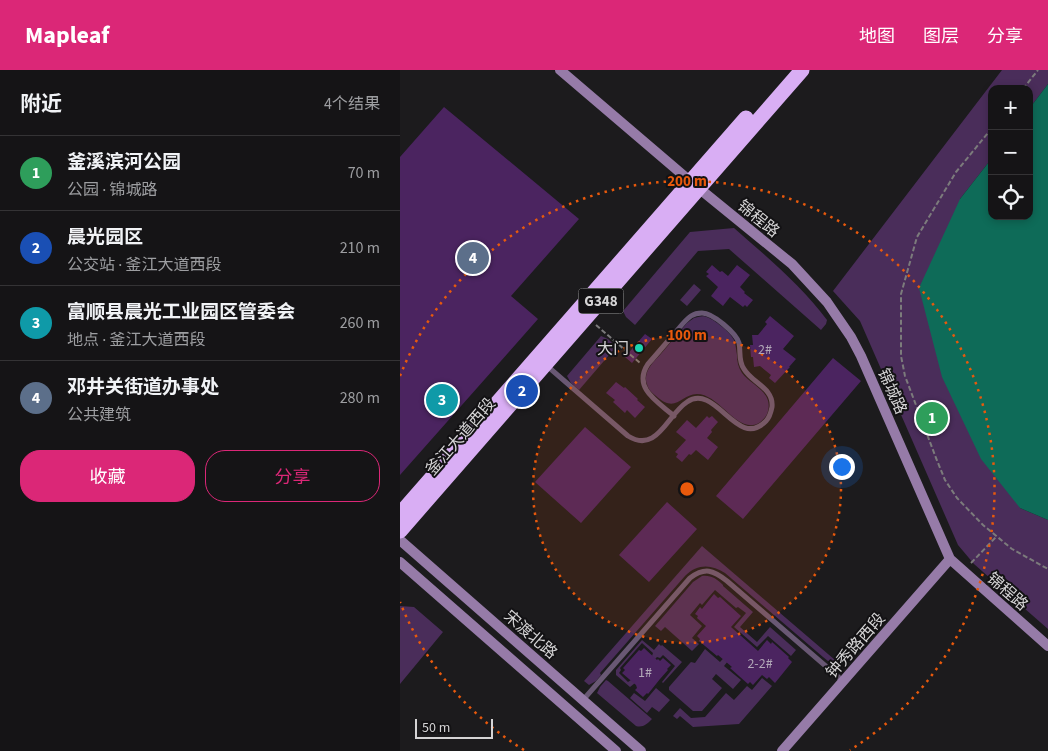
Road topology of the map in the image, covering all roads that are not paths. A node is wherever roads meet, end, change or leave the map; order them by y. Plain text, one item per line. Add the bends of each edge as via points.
1 (560, 70) edge
2 (788, 70) edge
3 (802, 70) edge
4 (694, 185) junction
5 (839, 319) joint
6 (546, 364) junction
7 (674, 416) junction
8 (400, 514) edge
9 (400, 531) edge
10 (400, 540) edge
11 (950, 559) junction
12 (400, 562) edge
13 (1048, 646) edge
14 (843, 681) junction
15 (583, 700) junction
16 (616, 751) edge
17 (641, 751) edge
18 (782, 751) edge

1 - 4 street, 锦程路
2 - 4 highway, 釜江大道西段 / G348
3 - 4 highway, 釜江大道西段 / G348
4 - 5 street, 锦程路 via 792,264
4 - 6 highway, 釜江大道西段 / G348
4 - 8 highway, 釜江大道西段 / G348
5 - 11 street, 锦城路 via 861,356
6 - 7 lane via 633,440 652,439
6 - 9 highway, 釜江大道西段 / G348
7 - 7 lane via 685,402 701,398 746,428 762,424 771,411 772,401 766,390 743,369 734,334 706,314 690,316 646,368 643,378 645,389
10 - 15 street, 宋渡北路
11 - 13 street, 锦程路
11 - 14 street, 钟秀路西段
12 - 16 street, 宋渡北路
14 - 15 lane via 727,581 714,572 704,571 690,578
14 - 18 street, 钟秀路西段
15 - 17 street, 宋渡北路

